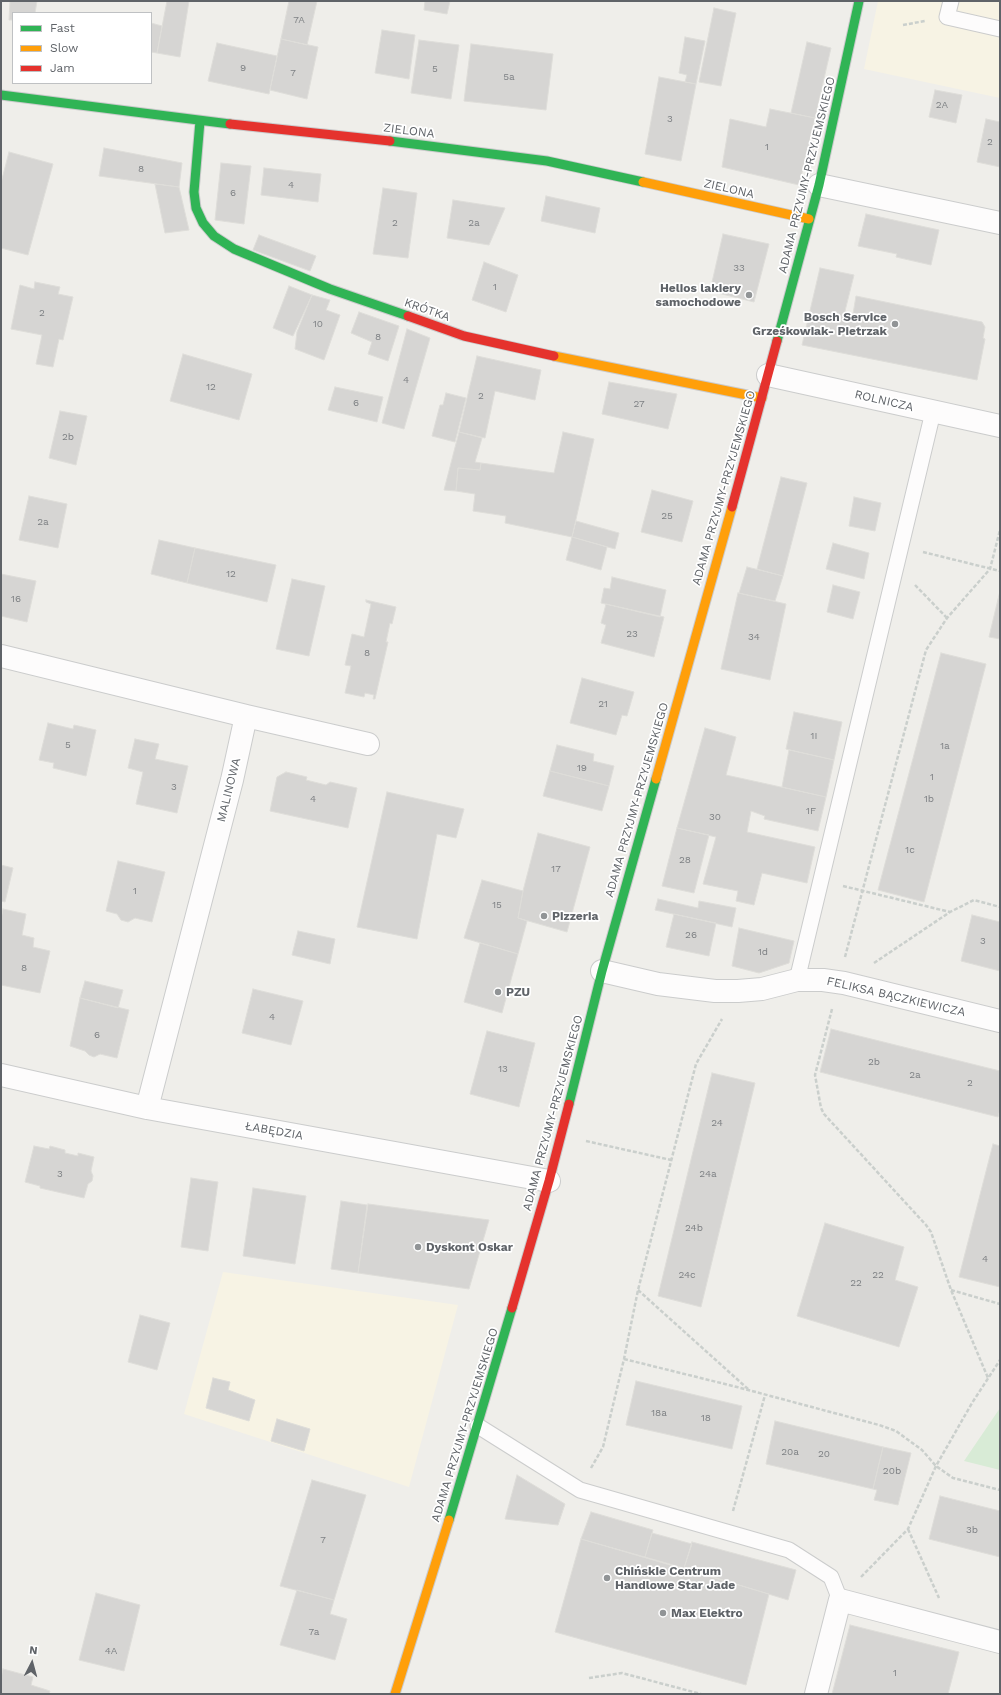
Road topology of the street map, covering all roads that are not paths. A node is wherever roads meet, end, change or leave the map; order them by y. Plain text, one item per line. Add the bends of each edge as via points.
1 (860, 1) edge
2 (951, 1) edge
3 (1000, 29) edge
4 (1, 95) edge
5 (200, 121) junction
6 (819, 185) junction
7 (809, 219) junction
8 (1000, 222) edge
9 (768, 375) junction
10 (762, 398) junction
11 (933, 412) junction
12 (1000, 426) edge
13 (1, 656) edge
14 (246, 716) junction
15 (368, 744) dead end
16 (602, 971) junction
17 (797, 980) junction
18 (1000, 1021) edge
19 (1, 1075) edge
20 (147, 1108) junction
21 (549, 1181) junction
22 (478, 1426) junction
23 (840, 1600) junction
24 (1000, 1642) edge
25 (396, 1694) edge
26 (816, 1694) edge

1 - 6 street, ADAMA PRZYJMY-PRZYJEMSKIEGO
2 - 3 lane via 947,17
4 - 5 street, ZIELONA
5 - 7 street, ZIELONA via 392,141 547,161
5 - 10 street, KRÓTKA via 194,192 196,208 203,223 214,236 234,249 330,289 464,336
6 - 7 street, ADAMA PRZYJMY-PRZYJEMSKIEGO
6 - 8 street
7 - 9 street, ADAMA PRZYJMY-PRZYJEMSKIEGO
9 - 10 street, ADAMA PRZYJMY-PRZYJEMSKIEGO
9 - 11 street, ROLNICZA
10 - 16 street, ADAMA PRZYJMY-PRZYJEMSKIEGO
11 - 12 street, ROLNICZA
11 - 17 lane
13 - 14 street
14 - 15 street
14 - 20 street, MALINOWA
16 - 17 street, FELIKSA BĄCZKIEWICZA via 658,984 715,991 762,989
16 - 21 street, ADAMA PRZYJMY-PRZYJEMSKIEGO
17 - 18 street, FELIKSA BĄCZKIEWICZA via 835,982
19 - 20 street, ŁABĘDZIA
20 - 21 street, ŁABĘDZIA
21 - 22 street, ADAMA PRZYJMY-PRZYJEMSKIEGO
22 - 23 lane via 580,1490 789,1550 831,1578
22 - 25 street, ADAMA PRZYJMY-PRZYJEMSKIEGO
23 - 24 street
23 - 26 street

